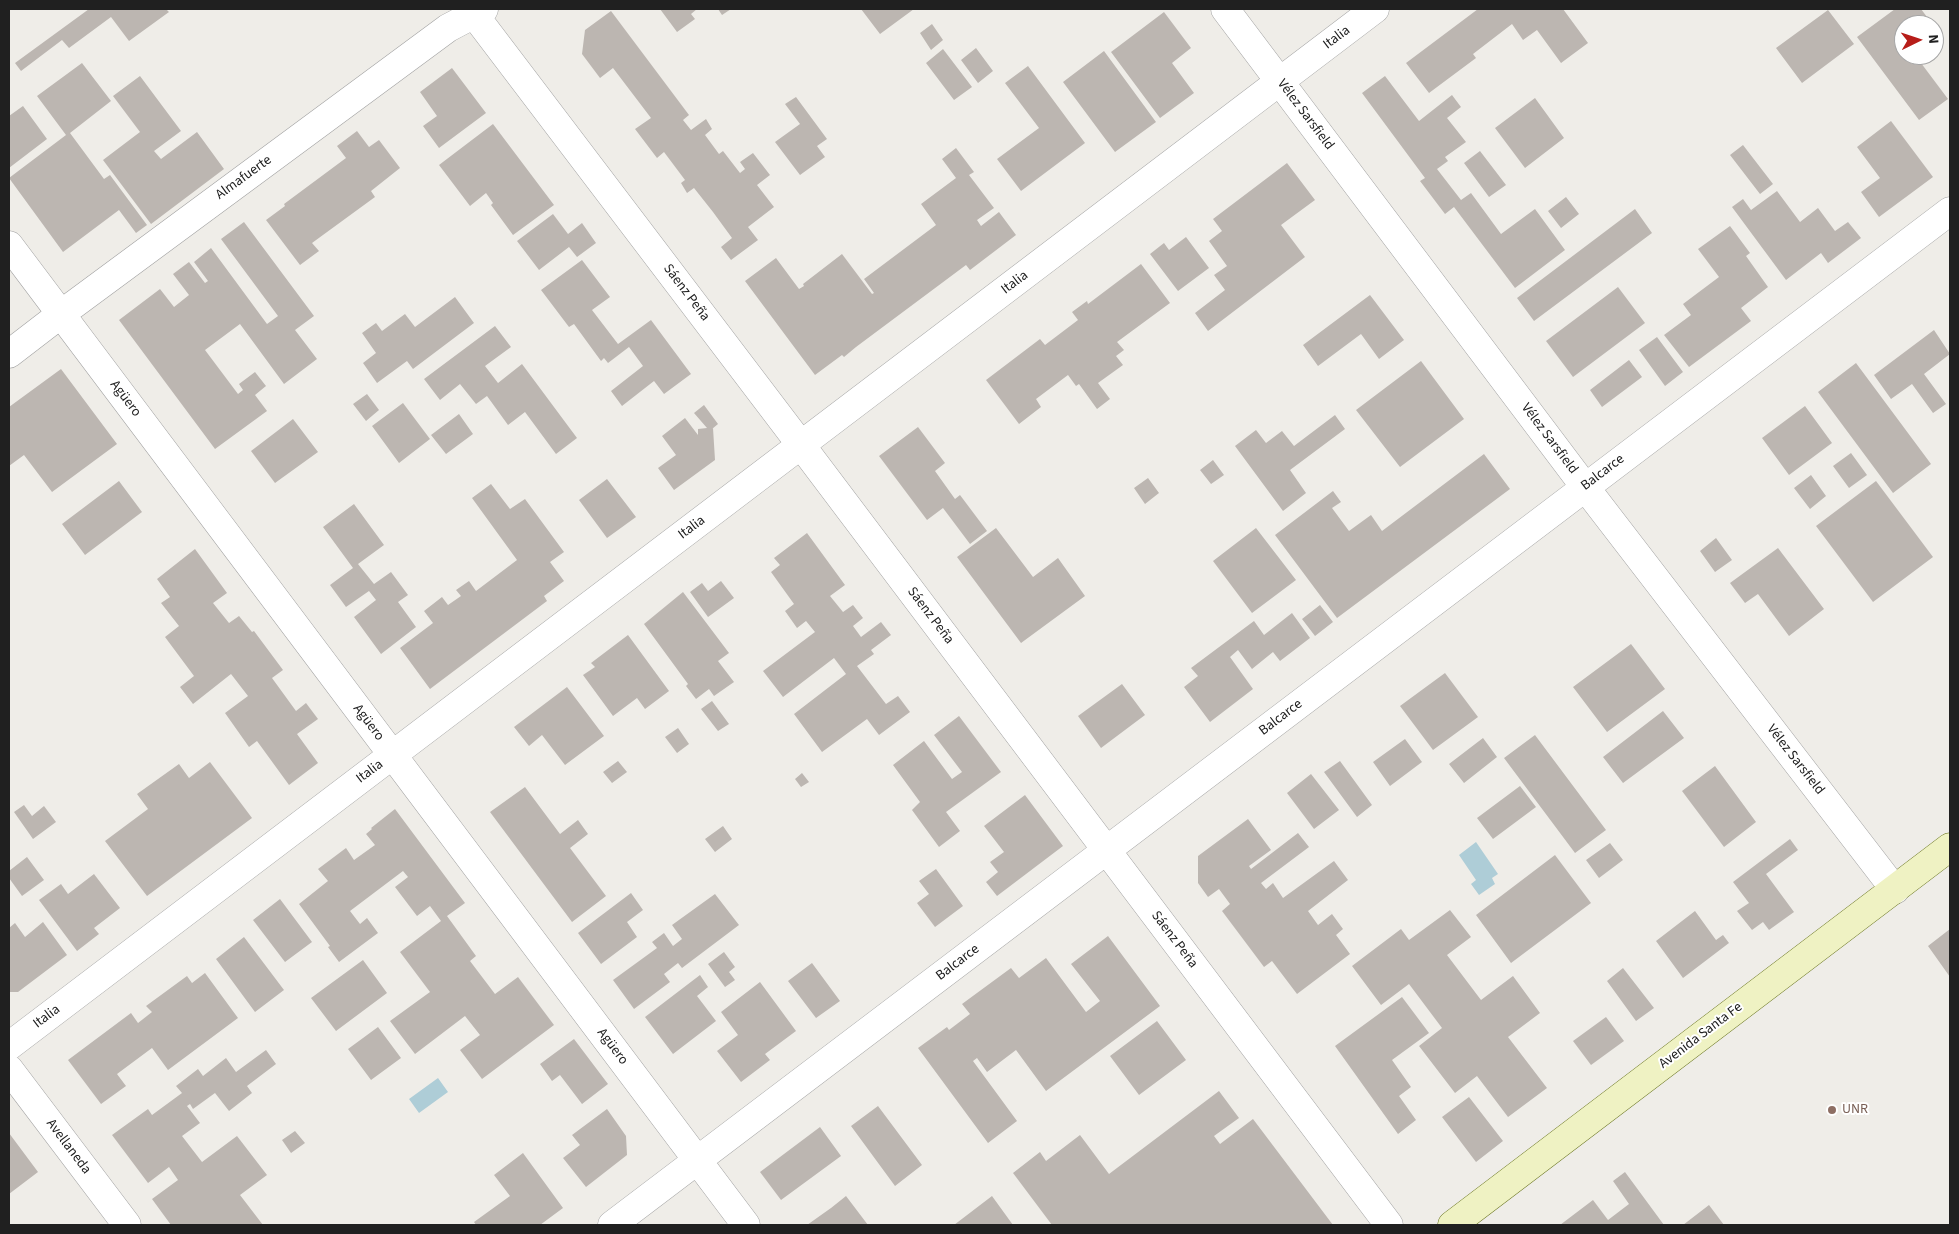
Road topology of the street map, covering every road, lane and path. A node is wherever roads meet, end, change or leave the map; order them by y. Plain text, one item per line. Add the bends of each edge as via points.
1 (1225, 9) edge
2 (1375, 9) edge
3 (476, 10) edge
4 (1280, 82) junction
5 (1950, 211) edge
6 (9, 245) edge
7 (61, 314) junction
8 (9, 354) edge
9 (801, 445) junction
10 (1585, 487) junction
11 (392, 755) junction
12 (1950, 847) edge
13 (1106, 850) junction
14 (1895, 890) junction
15 (9, 1046) edge
16 (9, 1069) edge
17 (697, 1161) junction
18 (127, 1225) edge
19 (612, 1225) edge
20 (746, 1225) edge
21 (1389, 1225) edge
22 (1452, 1225) edge

1 - 4 street, Vélez Sarsfield
2 - 4 street, Italia
3 - 7 street, Almafuerte
3 - 9 street, Sáenz Peña
4 - 9 street, Italia
4 - 10 street, Vélez Sarsfield
5 - 10 street, Balcarce
6 - 7 street, Agüero
7 - 8 street, Almafuerte
7 - 11 street, Agüero
9 - 11 street, Italia
9 - 13 street, Sáenz Peña
10 - 13 street, Balcarce
10 - 14 street, Vélez Sarsfield
11 - 15 street, Italia
11 - 17 street, Agüero
12 - 14 main road, Avenida Santa Fe
13 - 17 street, Balcarce
13 - 21 street, Sáenz Peña
14 - 22 main road, Avenida Santa Fe
16 - 18 street, Avellaneda
17 - 19 street, Balcarce
17 - 20 street, Agüero

